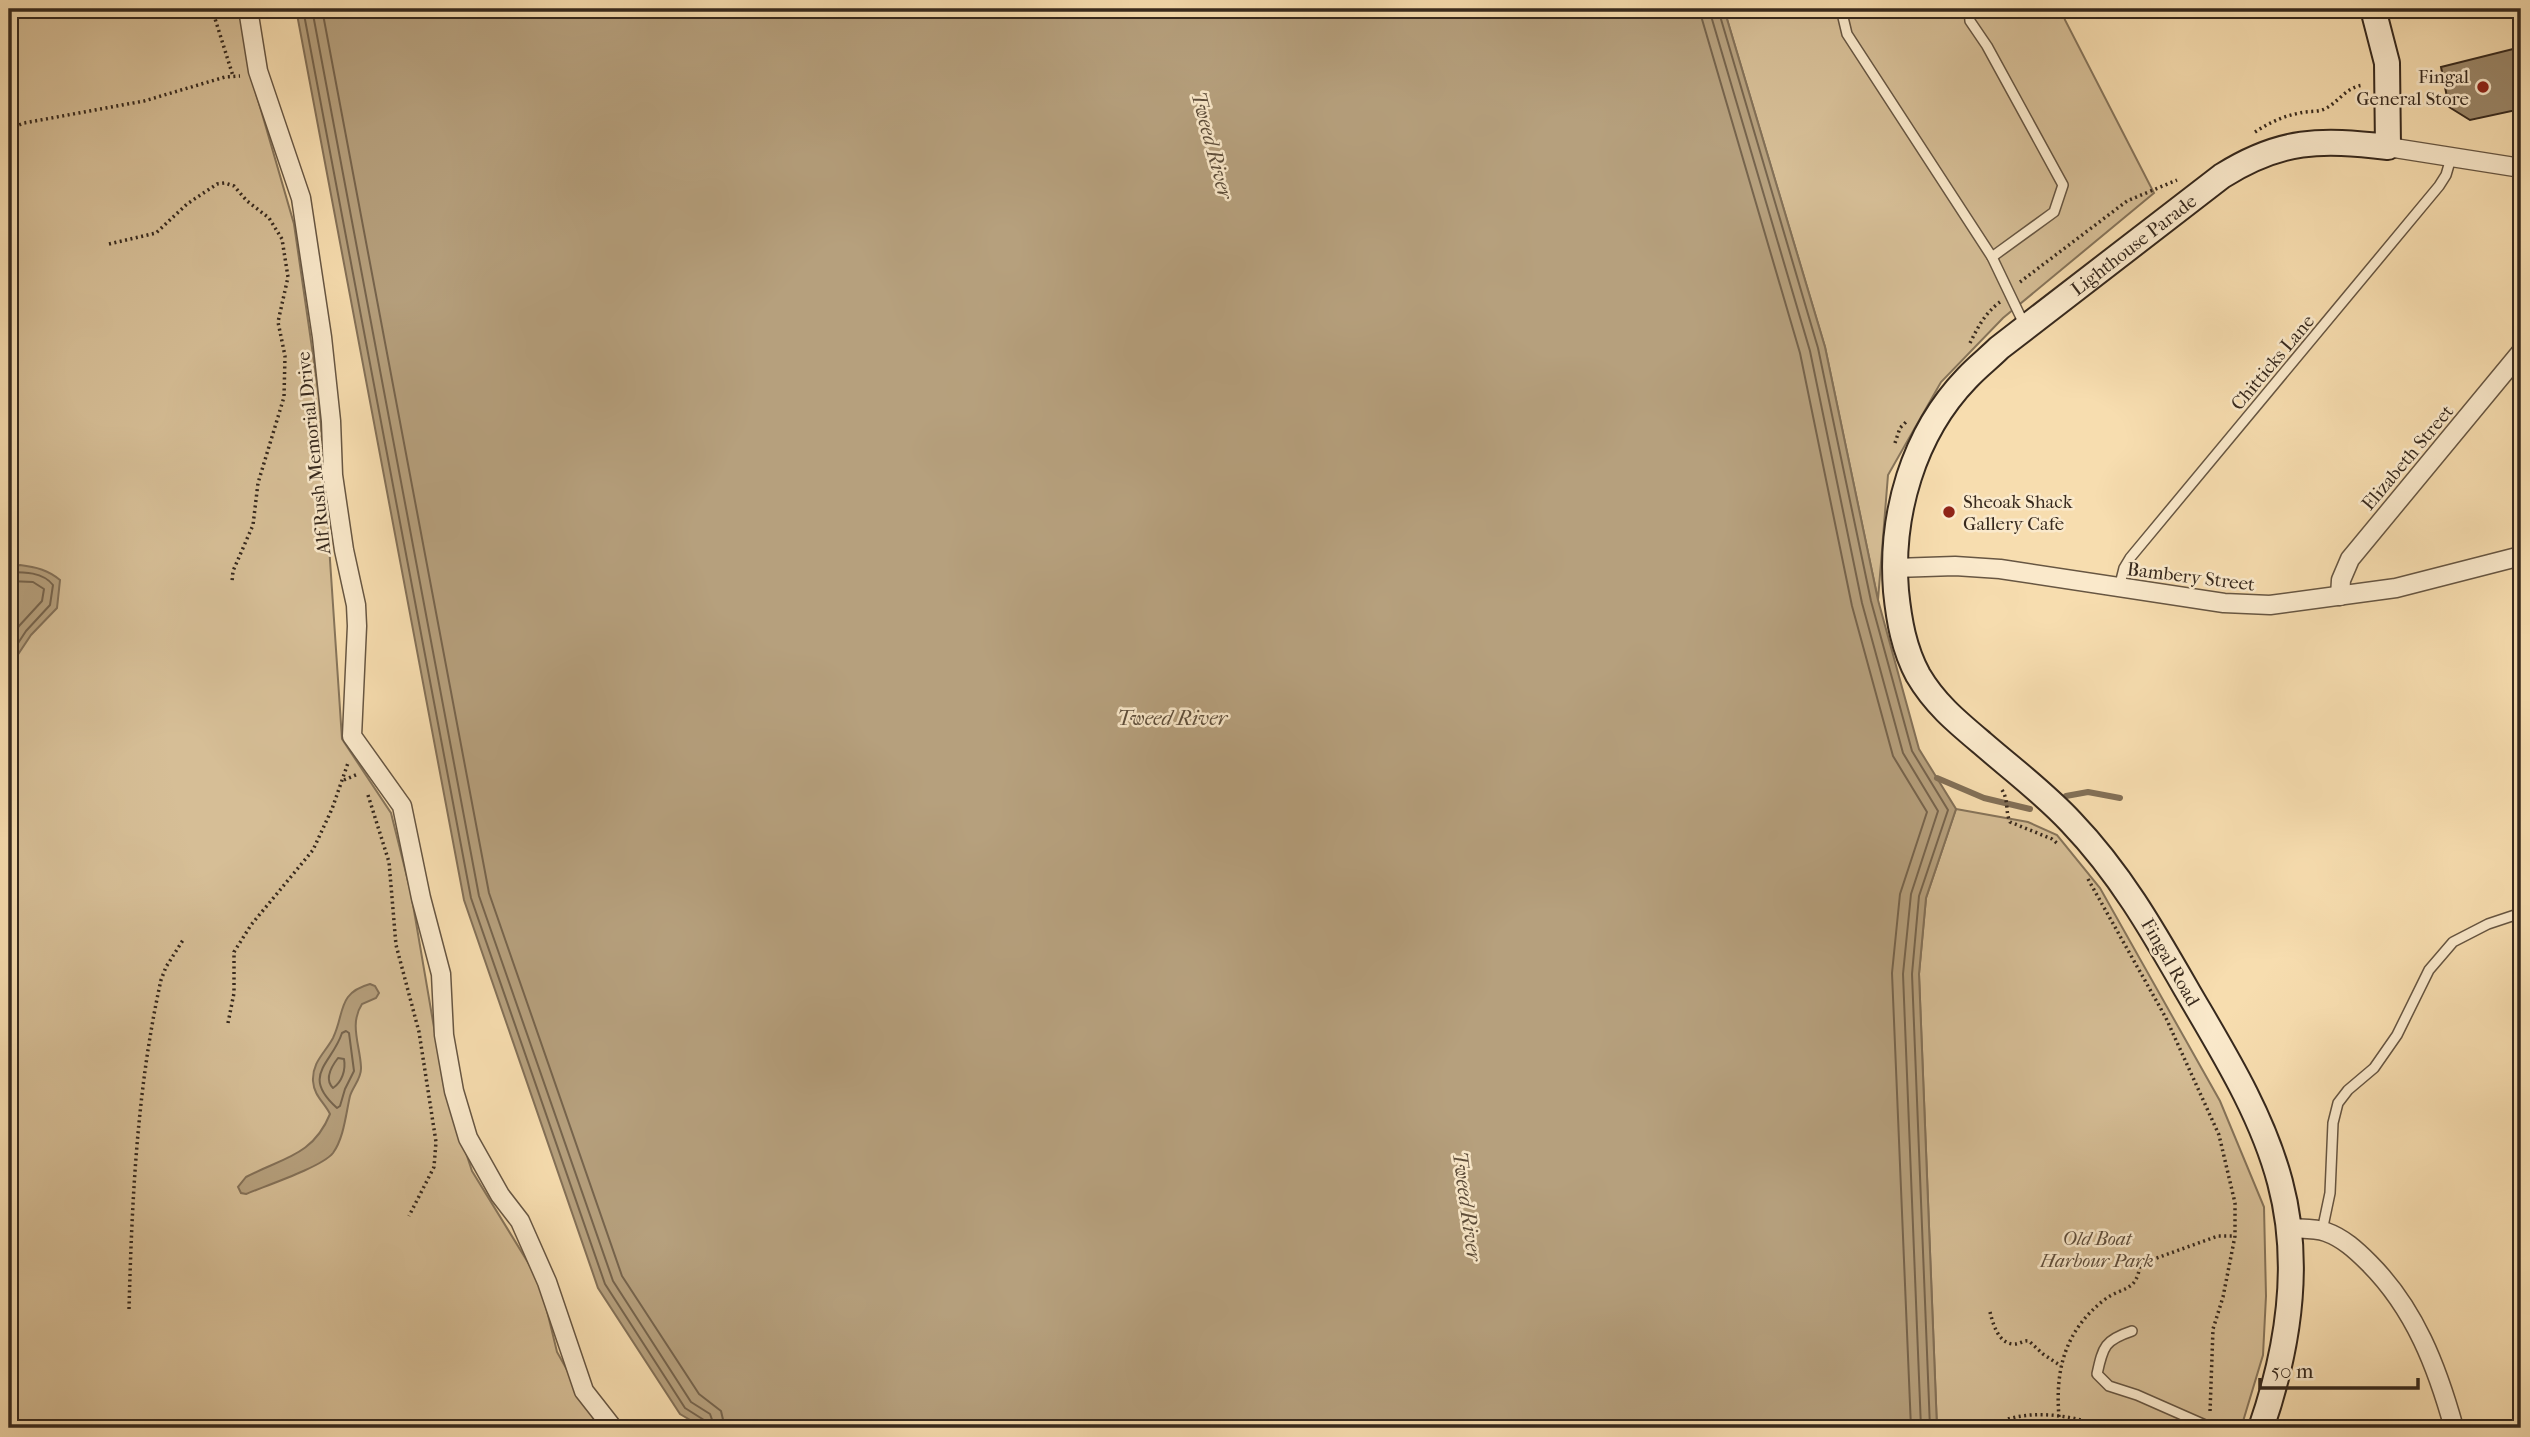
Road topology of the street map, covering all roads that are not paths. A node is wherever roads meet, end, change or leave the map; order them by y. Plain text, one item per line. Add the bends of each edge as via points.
1 (248, 9) edge
2 (1841, 9) edge
3 (1969, 9) edge
4 (2373, 9) edge
5 (2388, 146) junction
6 (2451, 158) junction
7 (2521, 168) edge
8 (1992, 257) junction
9 (2025, 328) junction
10 (2521, 352) edge
11 (2521, 556) edge
12 (1895, 568) junction
13 (2119, 589) junction
14 (2340, 596) junction
15 (2521, 913) edge
16 (2289, 1228) junction
17 (2322, 1231) junction
18 (2132, 1331) dead end
19 (613, 1428) edge
20 (2211, 1428) edge
21 (2261, 1428) edge
22 (2454, 1428) edge

1 - 19 street, Alf Rush Memorial Drive via 258,71 301,198 322,337 333,475 358,626 352,736 402,806 441,974 444,1035 468,1138 520,1221 547,1282 584,1391
2 - 8 lane via 1847,34
3 - 8 lane via 1970,21 2063,186 2054,212
4 - 5 street via 2387,63
5 - 6 street, Lighthouse Parade
5 - 9 street, Lighthouse Parade via 2307,143 2250,159
6 - 7 street, Lighthouse Parade
6 - 13 lane, Chitticks Lane via 2439,186 2130,558
8 - 9 lane
9 - 12 street, Lighthouse Parade via 1967,378 1922,444 1901,505
10 - 14 street, Elizabeth Street via 2350,559 2342,573
11 - 14 street, Bambery Street via 2396,589
12 - 13 street, Bambery Street via 2000,569
12 - 16 street, Fingal Road via 1902,633 1926,687 1958,724 2077,828 2155,933 2248,1098 2277,1172
13 - 14 street, Bambery Street via 2251,605
15 - 17 lane via 2453,942 2429,970 2397,1035 2374,1068 2338,1103
16 - 17 street
16 - 21 street, Fingal Road via 2291,1264 2283,1351
17 - 22 street via 2355,1249 2408,1310 2442,1384
18 - 20 lane via 2111,1338 2101,1353 2097,1374 2109,1387

